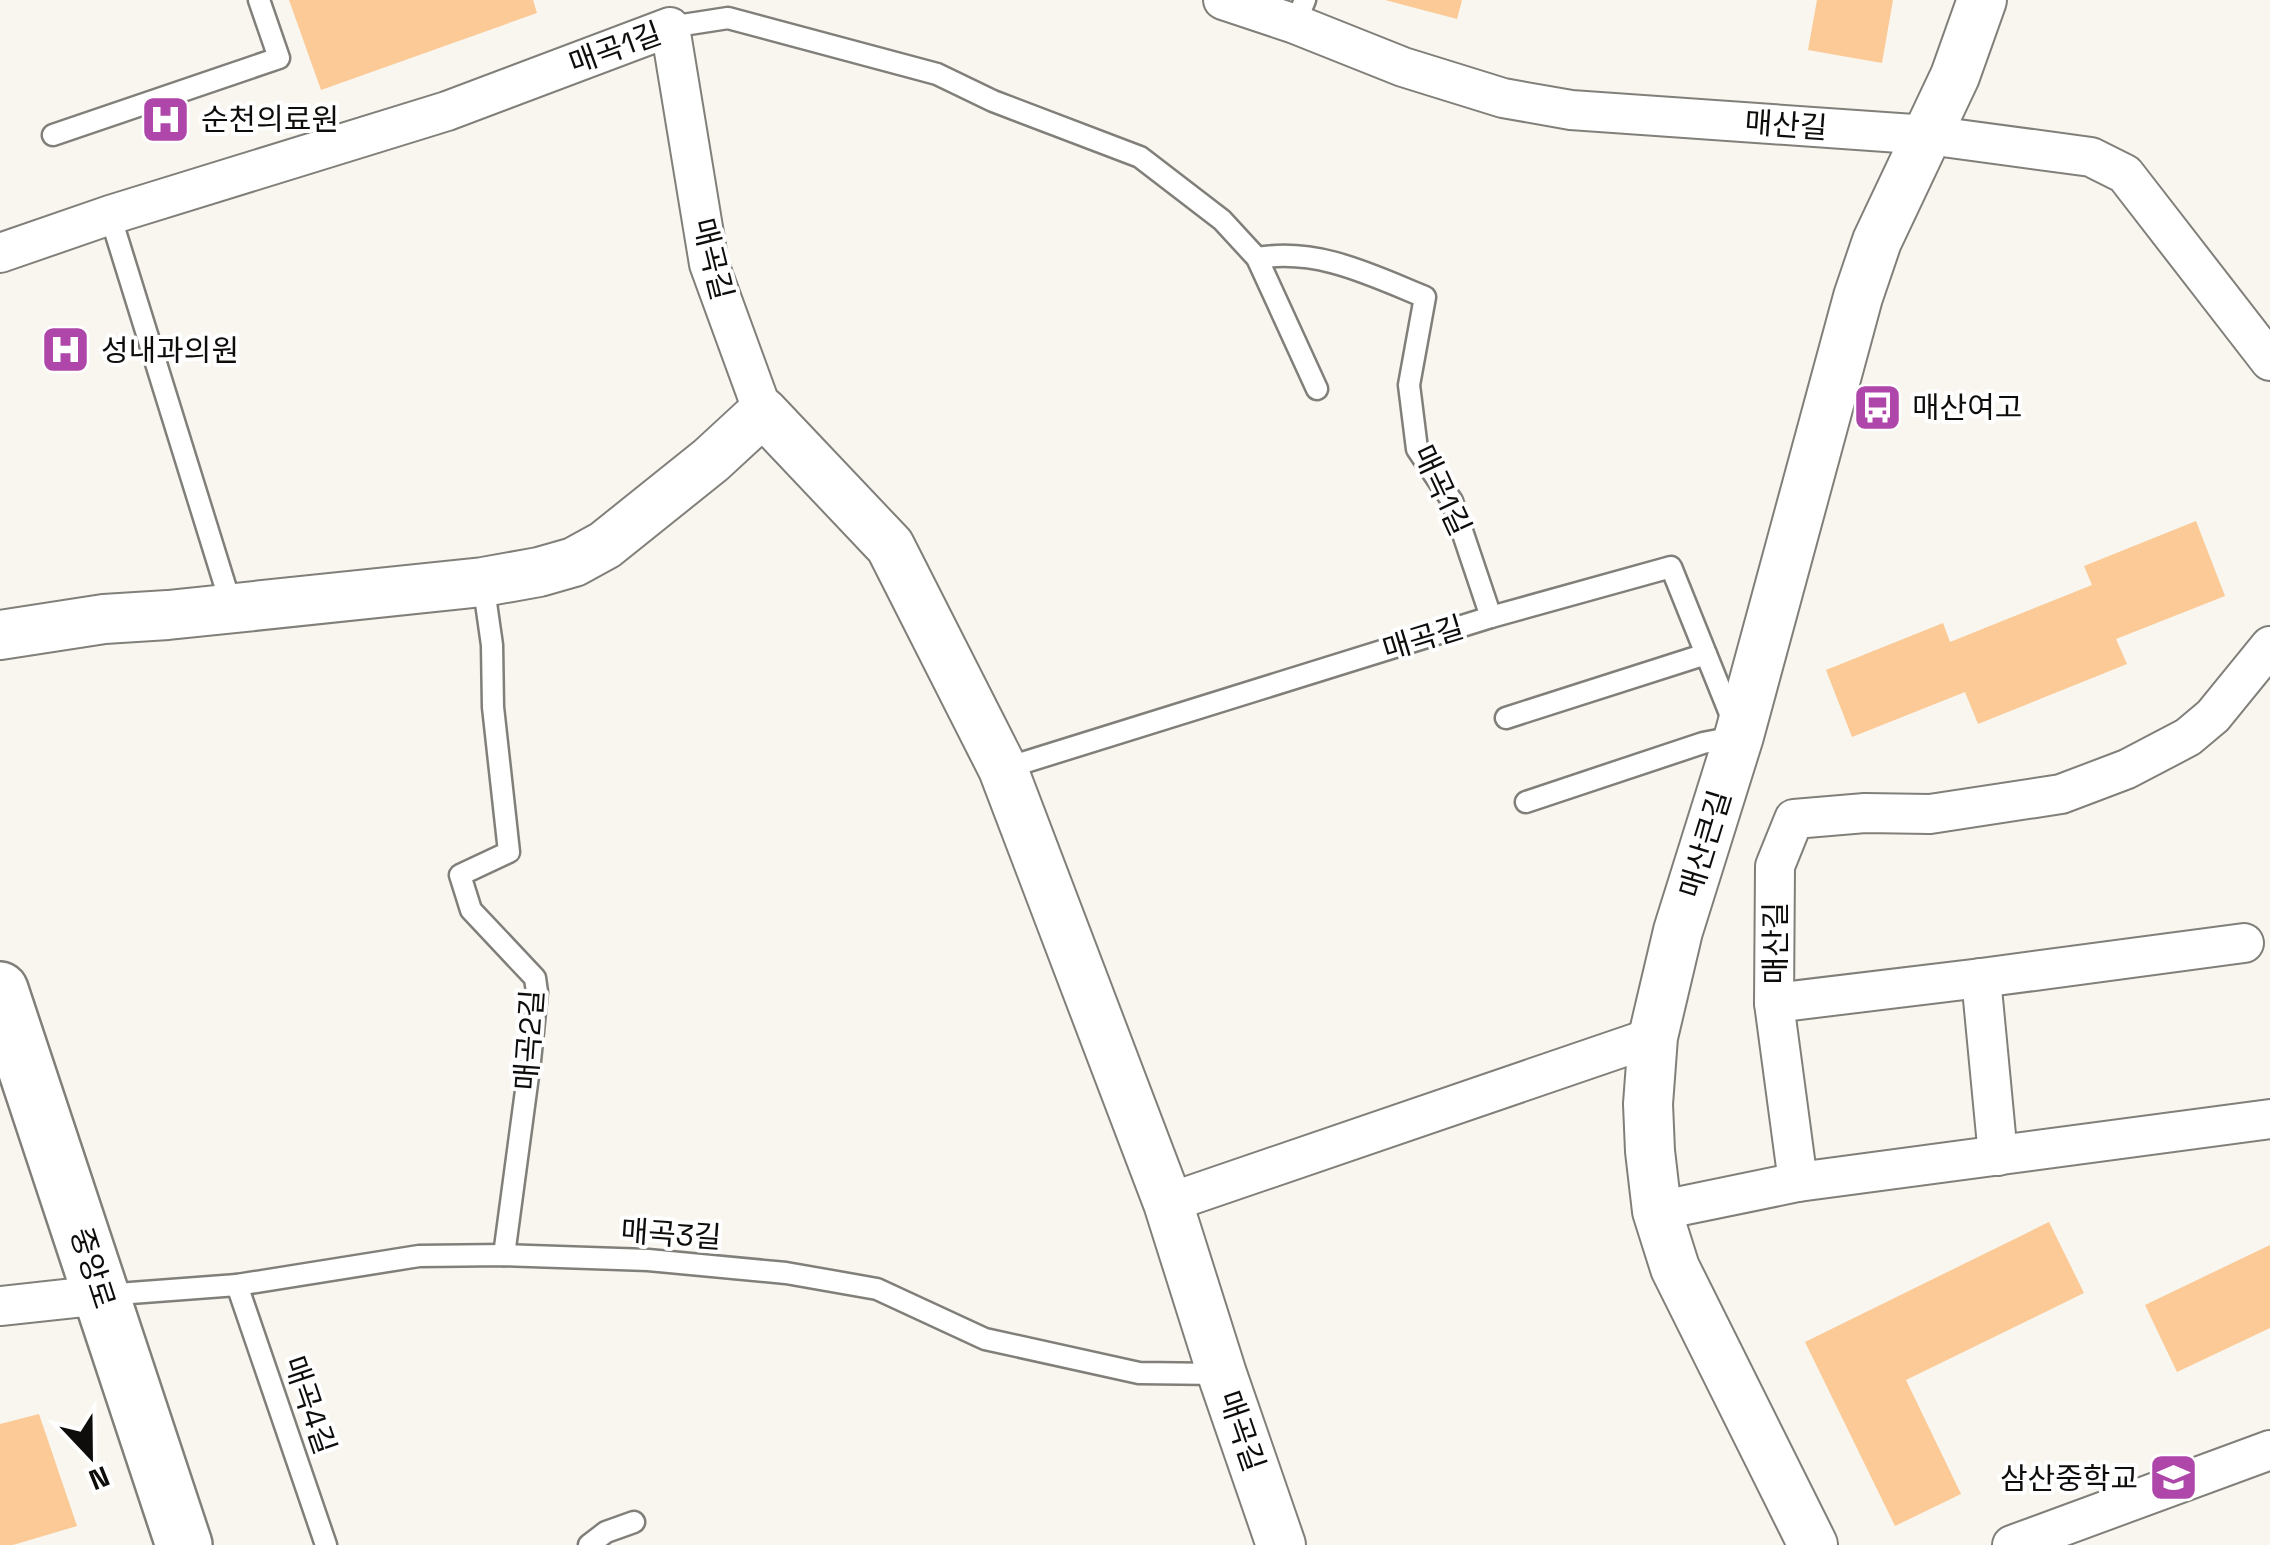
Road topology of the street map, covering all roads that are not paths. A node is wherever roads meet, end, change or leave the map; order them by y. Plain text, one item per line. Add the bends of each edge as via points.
1 (259, 0) edge
2 (1223, 0) edge
3 (1982, 0) edge
4 (1300, 12) edge
5 (670, 27) junction
6 (1928, 135) junction
7 (53, 136) dead end
8 (110, 216) junction
9 (0, 253) edge
10 (1257, 258) junction
11 (2270, 360) edge
12 (1317, 390) dead end
13 (763, 412) junction
14 (484, 582) junction
15 (232, 608) junction
16 (1491, 617) junction
17 (0, 635) edge
18 (2270, 646) edge
19 (1706, 654) junction
20 (1506, 718) dead end
21 (1739, 736) junction
22 (1002, 769) junction
23 (1526, 802) dead end
24 (2244, 943) dead end
25 (1982, 978) junction
26 (0, 990) edge
27 (1774, 1003) junction
28 (1653, 1037) junction
29 (2270, 1119) edge
30 (1998, 1156) junction
31 (1798, 1182) junction
32 (1168, 1202) junction
33 (1657, 1211) junction
34 (504, 1256) junction
35 (237, 1285) junction
36 (102, 1295) junction
37 (0, 1306) edge
38 (1222, 1374) junction
39 (2270, 1450) edge
40 (634, 1522) dead end
41 (184, 1545) edge
42 (326, 1545) edge
43 (589, 1545) edge
44 (1281, 1545) edge
45 (1813, 1545) edge
46 (2012, 1545) edge

1 - 7 lane via 279,58
2 - 4 street, 매산길
3 - 6 street, 매산큰길
4 - 6 street, 매산길 via 1404,66 1503,98 1571,110
5 - 8 street, 매곡1길 via 447,111
5 - 10 lane, 매곡1길 via 728,18 936,74 1140,156 1222,220
5 - 13 street, 매곡길 via 709,264
6 - 11 street, 매산길 via 2092,157 2125,174
6 - 21 street, 매산큰길 via 1858,297
8 - 9 street, 매곡1길
8 - 15 lane
10 - 12 lane, 매곡1길
10 - 16 lane, 매곡1길 via 1308,256 1425,297 1409,385 1418,449 1452,501
13 - 14 street via 605,546 574,562
13 - 22 street, 매곡길 via 890,546
14 - 15 street
14 - 34 lane, 매곡2길 via 509,852 460,876 471,910 535,978 537,992
15 - 17 street
16 - 19 lane, 매곡길 via 1671,567
16 - 22 lane, 매곡길
18 - 27 street, 매산길 via 2188,737 2060,794 1930,814 1794,819 1775,866
19 - 20 lane
19 - 21 lane, 매곡길
21 - 23 lane
21 - 28 street, 매산큰길 via 1678,931
22 - 32 street, 매곡길
24 - 25 street, 매산길
25 - 27 street, 매산길
25 - 30 street
26 - 36 main road, 중앙로
27 - 31 street, 매산길
28 - 32 street
28 - 33 street, 매산큰길 via 1648,1104
29 - 30 street
30 - 31 street
31 - 33 street
32 - 38 street, 매곡길
33 - 45 street, 매산큰길 via 1675,1268
34 - 35 lane, 매곡3길 via 419,1256
34 - 38 lane, 매곡3길 via 786,1272 877,1289 985,1339 1070,1360 1139,1374
35 - 36 lane, 매곡3길
35 - 42 lane, 매곡4길
36 - 37 street
36 - 41 main road, 중앙로
38 - 44 street, 매곡길
39 - 46 street
40 - 43 lane

